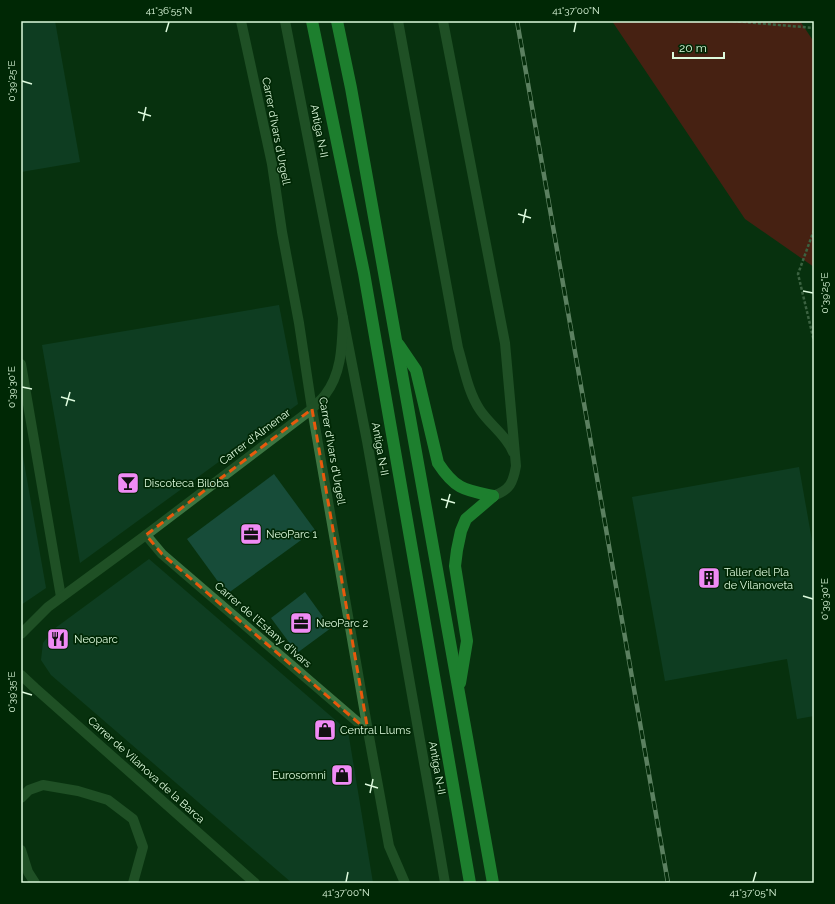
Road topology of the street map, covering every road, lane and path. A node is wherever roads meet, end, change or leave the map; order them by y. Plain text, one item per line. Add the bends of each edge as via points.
1 (241, 21) edge
2 (285, 21) edge
3 (312, 21) edge
4 (337, 21) edge
5 (398, 21) edge
6 (443, 21) edge
7 (732, 21) edge
8 (814, 28) edge
9 (814, 230) edge
10 (343, 318) junction
11 (814, 341) edge
12 (396, 342) junction
13 (21, 364) edge
14 (312, 409) junction
15 (515, 455) junction
16 (493, 496) junction
17 (146, 535) junction
18 (61, 597) junction
19 (21, 634) edge
20 (21, 675) edge
21 (459, 692) junction
22 (368, 731) junction
23 (21, 798) edge
24 (21, 850) edge
25 (35, 883) edge
26 (133, 883) edge
27 (255, 883) edge
28 (405, 883) edge
29 (444, 883) edge
30 (470, 883) edge
31 (493, 883) edge

1 - 14 street, Carrer d'Ivars d'Urgell via 272,164
2 - 10 street, Antiga N-II
3 - 30 highway via 364,273
4 - 12 highway
5 - 15 street via 458,348 472,395
6 - 15 street via 505,343
7 - 8 path
9 - 11 path via 798,274
10 - 14 street, Carrer d'Almenar via 340,363 325,395
10 - 29 street, Antiga N-II
12 - 16 highway via 416,370 438,463 455,484 473,492
12 - 21 highway
13 - 18 street
14 - 17 street, Carrer d'Almenar
14 - 22 street, Carrer d'Ivars d'Urgell
15 - 16 street via 514,477 509,487
16 - 21 highway via 466,519 457,550 455,566 467,641
17 - 18 street, Carrer d'Almenar
17 - 22 street, Carrer de l'Estany d'Ivars via 162,554
18 - 19 street, Carrer d'Almenar
20 - 27 street, Carrer de Vilanova de la Barca
21 - 31 highway
22 - 28 street, Carrer d'Ivars d'Urgell via 390,846
23 - 26 street via 29,790 43,784 108,800 133,819 143,847
24 - 25 street via 28,872

